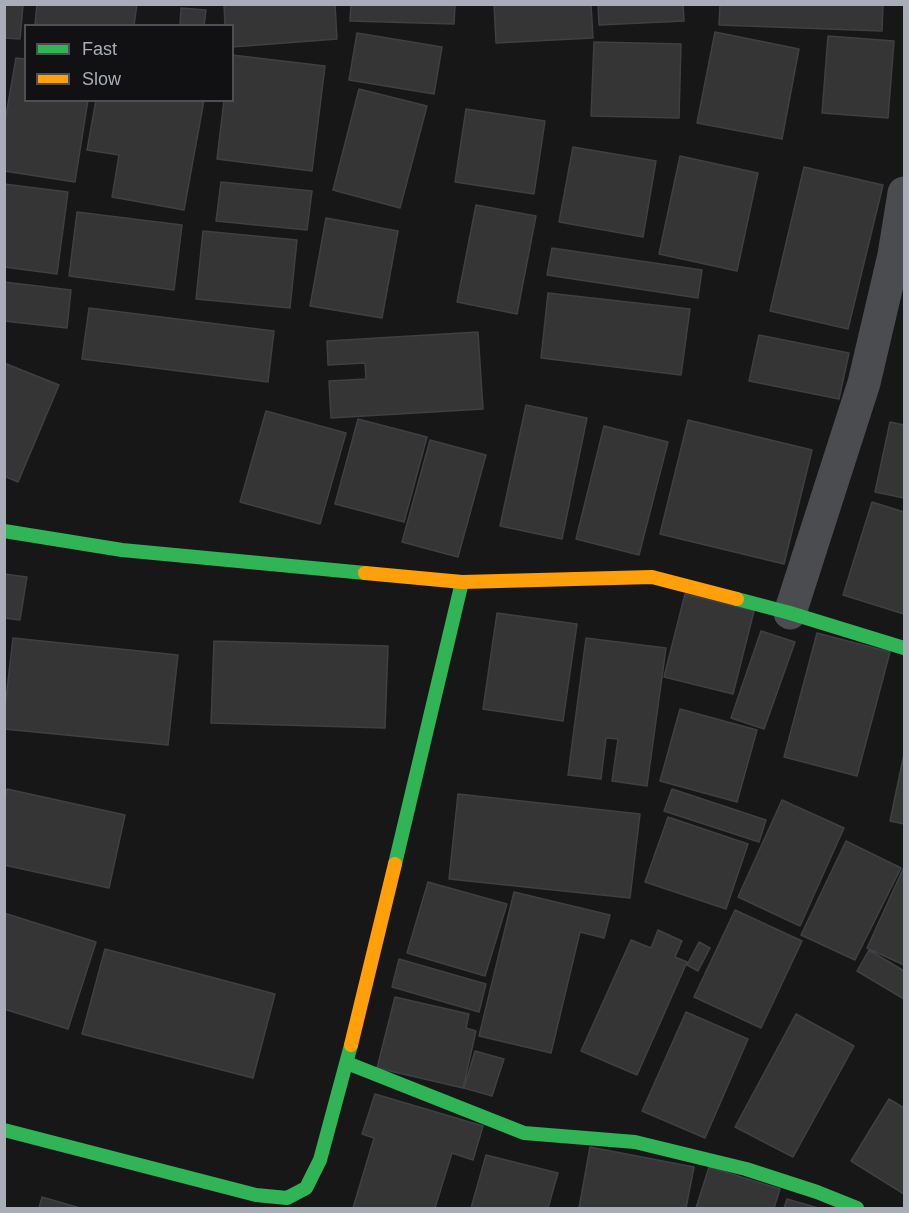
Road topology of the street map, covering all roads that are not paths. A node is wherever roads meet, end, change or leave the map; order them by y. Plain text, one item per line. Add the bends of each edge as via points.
1 (904, 192) edge
2 (4, 531) edge
3 (462, 582) junction
4 (790, 613) junction
5 (904, 648) edge
6 (347, 1063) junction
7 (4, 1130) edge
8 (857, 1209) edge

1 - 4 street via 894,255 864,383
2 - 3 street via 122,550
3 - 4 street via 652,577
3 - 6 street
4 - 5 street
6 - 7 street via 320,1160 306,1188 287,1198 256,1195
6 - 8 street via 524,1133 635,1142 746,1169

